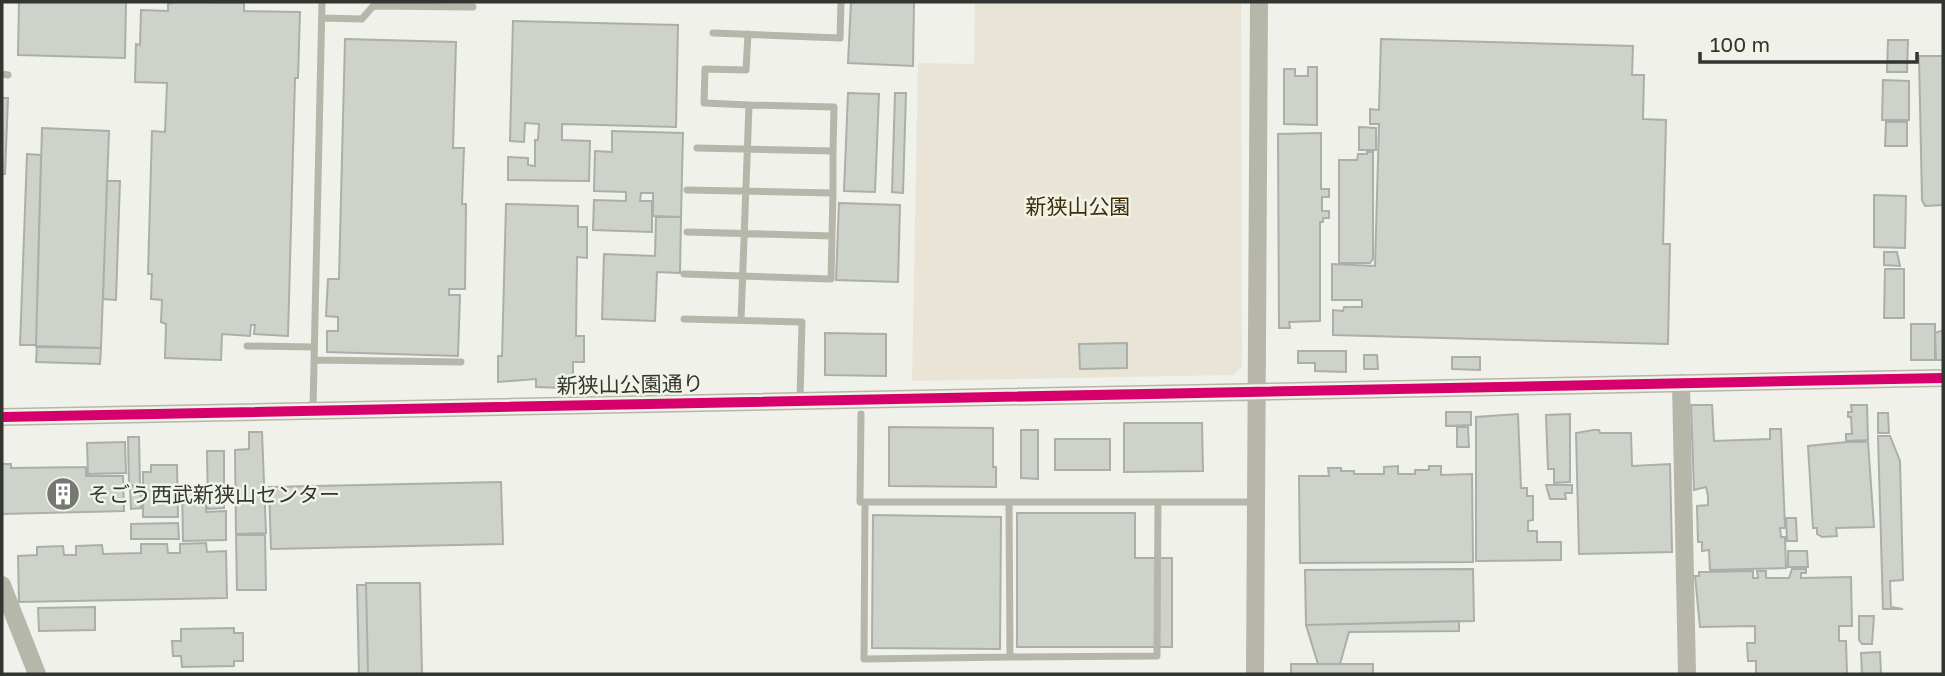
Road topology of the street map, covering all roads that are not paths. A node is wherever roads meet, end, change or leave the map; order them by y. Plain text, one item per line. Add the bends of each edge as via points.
1 (322, 2) edge
2 (841, 2) edge
3 (1259, 2) edge
4 (473, 7) dead end
5 (322, 18) junction
6 (713, 33) dead end
7 (748, 34) junction
8 (749, 105) junction
9 (697, 148) dead end
10 (748, 150) junction
11 (833, 151) junction
12 (687, 190) dead end
13 (746, 191) junction
14 (833, 193) junction
15 (687, 232) dead end
16 (745, 233) junction
17 (832, 236) junction
18 (684, 274) dead end
19 (742, 276) junction
20 (684, 319) dead end
21 (741, 320) junction
22 (247, 346) dead end
23 (314, 347) junction
24 (314, 360) junction
25 (461, 362) dead end
26 (1943, 379) edge
27 (1681, 383) junction
28 (1258, 392) junction
29 (800, 400) junction
30 (313, 410) junction
31 (860, 414) dead end
32 (2, 417) edge
33 (865, 502) junction
34 (1009, 502) junction
35 (1158, 502) junction
36 (1257, 502) junction
37 (2, 585) edge
38 (1010, 657) junction
39 (37, 674) edge
40 (1255, 674) edge
41 (1687, 674) edge

1 - 5 lane
2 - 7 lane via 840,38
3 - 28 street
4 - 5 lane via 373,6 362,19
5 - 23 lane
6 - 7 lane
7 - 8 lane via 746,70 705,69 704,103
8 - 10 lane
8 - 11 lane via 834,107
9 - 10 lane
10 - 11 lane
10 - 13 lane
11 - 14 lane
12 - 13 lane
13 - 14 lane
13 - 16 lane
14 - 17 lane
15 - 16 lane
16 - 17 lane
16 - 19 lane
17 - 19 lane via 831,279
18 - 19 lane
19 - 21 lane
20 - 21 lane
21 - 29 lane via 802,322
22 - 23 lane
23 - 24 lane
24 - 25 lane
24 - 30 lane
26 - 27 street, 新狭山公園通り
27 - 28 street, 新狭山公園通り
27 - 41 street
28 - 29 street, 新狭山公園通り
28 - 36 street
29 - 30 street, 新狭山公園通り
30 - 32 street, 新狭山公園通り
31 - 33 lane via 860,502
33 - 34 lane
33 - 38 lane via 864,659
34 - 35 lane
34 - 38 lane
35 - 36 lane
35 - 38 lane via 1157,656
36 - 40 street
37 - 39 street

